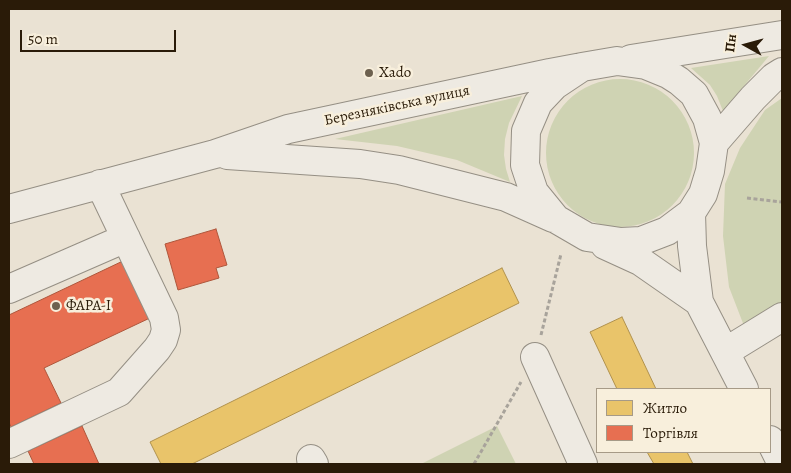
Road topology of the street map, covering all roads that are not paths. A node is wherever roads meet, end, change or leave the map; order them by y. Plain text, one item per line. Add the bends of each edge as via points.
1 (782, 35) edge
2 (617, 61) junction
3 (582, 67) junction
4 (782, 72) edge
5 (714, 143) junction
6 (215, 154) junction
7 (100, 184) junction
8 (9, 209) edge
9 (691, 213) junction
10 (556, 219) junction
11 (587, 237) junction
12 (126, 238) junction
13 (9, 289) edge
14 (700, 302) junction
15 (782, 317) edge
16 (724, 352) junction
17 (535, 357) road end
18 (743, 388) edge
19 (771, 442) edge
20 (9, 444) edge
21 (582, 464) edge
22 (782, 464) edge

1 - 2 street
2 - 3 street, Березняківська вулиця
2 - 5 street via 646,65 680,81 694,94 707,118
3 - 6 street, Березняківська вулиця via 288,129
3 - 10 street via 555,85 538,103 526,131 525,165 534,192
4 - 5 street via 752,98
5 - 9 street via 710,171
6 - 7 street, Березняківська вулиця
6 - 10 street, Березняківська вулиця via 360,164 399,170 506,197
7 - 8 street, Березняківська вулиця
7 - 12 street
9 - 11 street via 667,231 641,241
9 - 14 street
10 - 11 street
11 - 14 street via 640,261
12 - 13 street
12 - 20 street via 164,318 166,330 163,340 119,392
14 - 16 street
15 - 16 street
16 - 18 street
17 - 21 street
19 - 22 street

